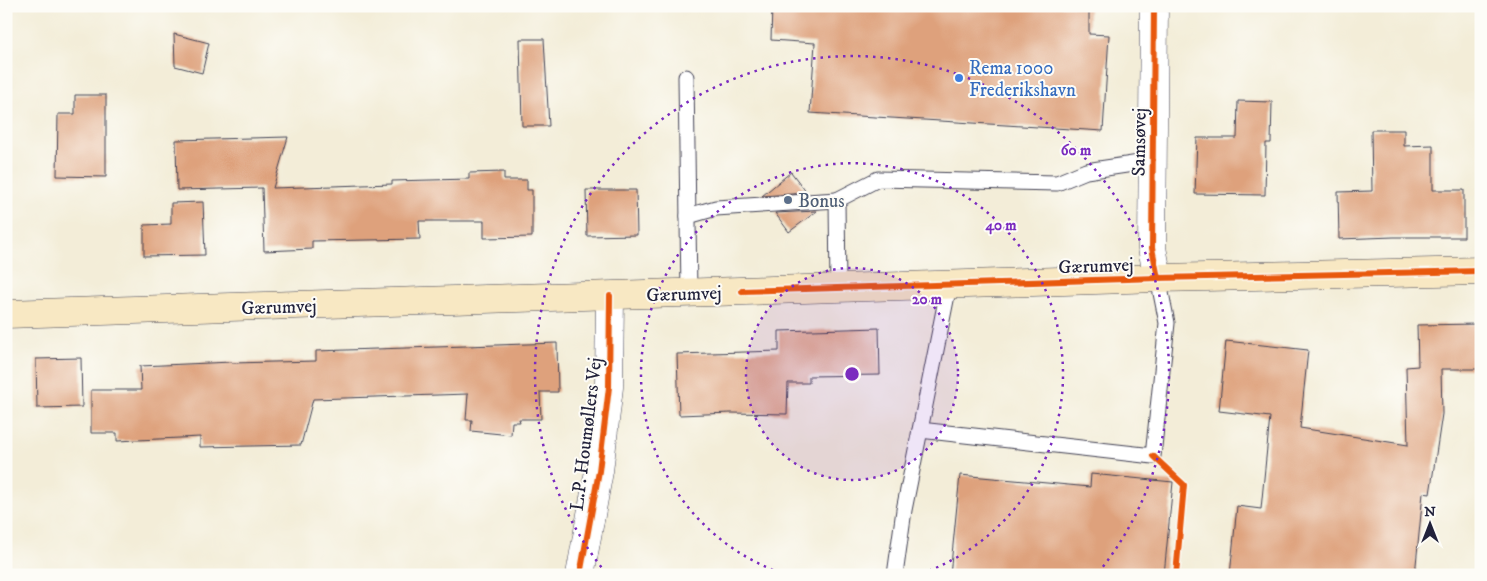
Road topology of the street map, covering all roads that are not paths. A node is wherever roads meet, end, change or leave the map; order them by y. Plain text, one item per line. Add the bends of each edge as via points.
1 (1154, 6) edge
2 (686, 77) dead end
3 (1153, 161) junction
4 (837, 200) junction
5 (688, 216) junction
6 (1481, 271) edge
7 (1158, 278) junction
8 (949, 285) junction
9 (838, 288) junction
10 (689, 293) junction
11 (610, 296) junction
12 (6, 314) edge
13 (920, 430) junction
14 (580, 575) edge
15 (895, 575) edge

1 - 3 street, Samsøvej
2 - 5 lane
3 - 4 lane via 1086,171 1057,183 878,179
3 - 7 street, Samsøvej via 1152,248
4 - 5 lane via 716,208
4 - 9 lane
5 - 10 lane
6 - 7 main road, Gærumvej
7 - 8 main road, Gærumvej
7 - 13 lane via 1167,323 1153,456
8 - 9 main road, Gærumvej
8 - 13 lane
9 - 10 main road, Gærumvej
10 - 11 main road, Gærumvej
11 - 12 main road, Gærumvej
11 - 14 street, L.P. Houmøllers Vej via 610,387
13 - 15 lane

